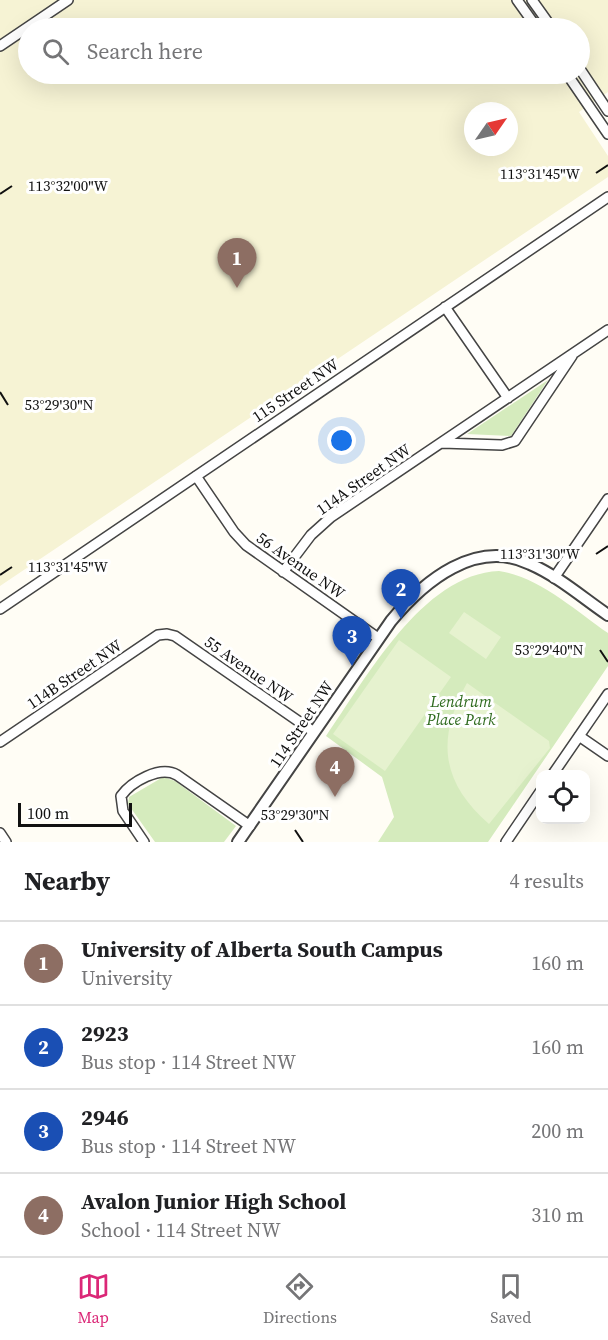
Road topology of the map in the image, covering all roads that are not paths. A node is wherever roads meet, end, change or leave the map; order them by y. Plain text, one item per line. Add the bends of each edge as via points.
1 (68, 0) edge
2 (517, 0) edge
3 (532, 0) edge
4 (41, 18) edge
5 (530, 18) edge
6 (545, 18) edge
7 (18, 34) edge
8 (0, 46) edge
9 (574, 84) edge
10 (590, 84) edge
11 (606, 105) edge
12 (593, 111) junction
13 (608, 134) edge
14 (608, 197) edge
15 (445, 307) junction
16 (608, 330) edge
17 (575, 352) junction
18 (508, 398) junction
19 (442, 443) junction
20 (196, 476) junction
21 (608, 499) edge
22 (283, 572) junction
23 (554, 578) junction
24 (0, 609) edge
25 (608, 615) edge
26 (166, 633) joint
27 (378, 638) junction
28 (608, 694) edge
29 (314, 732) junction
30 (579, 736) junction
31 (0, 742) edge
32 (608, 756) edge
33 (555, 770) edge
34 (536, 798) edge
35 (250, 826) junction
36 (0, 833) edge
37 (6, 842) edge
38 (144, 842) edge
39 (238, 842) edge
40 (506, 842) edge

1 - 4 street
2 - 5 street
3 - 6 street
7 - 8 street
9 - 12 street
10 - 11 street
11 - 12 street
12 - 13 street
14 - 15 street, 115 Street NW
15 - 18 street
15 - 20 street, 115 Street NW
16 - 17 street, 114A Street NW
17 - 18 street, 114A Street NW
17 - 19 street, 114A Street NW via 515,441 502,445
18 - 19 street, 114A Street NW
19 - 22 street, 114A Street NW via 331,518 311,535
20 - 22 street, 56 Avenue NW via 240,540
20 - 24 street, 115 Street NW
21 - 23 street
22 - 27 street, 56 Avenue NW
23 - 25 street
23 - 27 street, 114 Street NW via 513,558 473,559 424,587
26 - 29 street, 55 Avenue NW
26 - 31 street, 114B Street NW
27 - 29 street, 114 Street NW
28 - 30 street
29 - 35 street, 114 Street NW
30 - 32 street
30 - 33 street
34 - 40 street
35 - 38 street via 177,775 163,770 126,791 121,800 123,811
35 - 39 street, 114 Street NW
36 - 37 street

